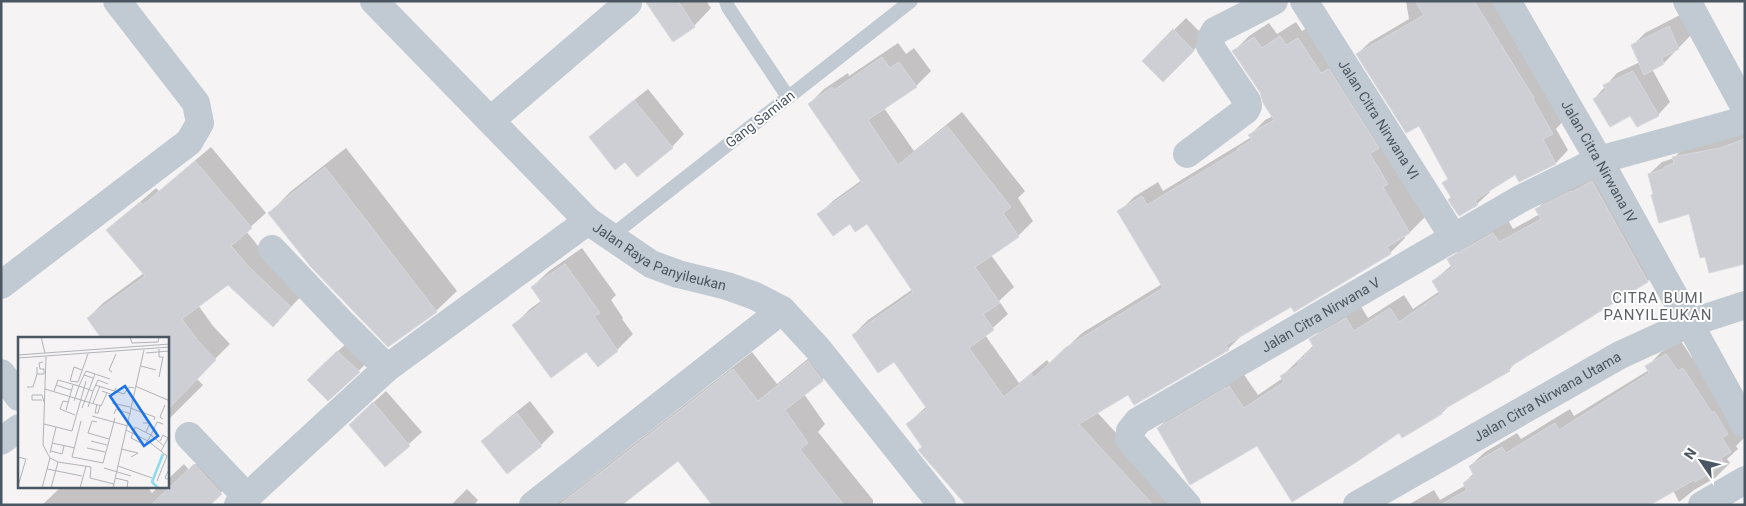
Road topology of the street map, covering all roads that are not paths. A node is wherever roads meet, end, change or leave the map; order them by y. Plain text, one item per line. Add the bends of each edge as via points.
1 (117, 1) edge
2 (374, 1) edge
3 (726, 1) edge
4 (911, 1) edge
5 (1274, 1) edge
6 (1304, 1) edge
7 (1507, 1) edge
8 (1687, 1) edge
9 (628, 3) dead end
10 (788, 98) junction
11 (1745, 108) edge
12 (491, 120) junction
13 (1745, 120) edge
14 (1187, 154) dead end
15 (1599, 160) junction
16 (588, 221) junction
17 (610, 237) junction
18 (1454, 238) junction
19 (272, 249) dead end
20 (1, 285) edge
21 (1745, 306) edge
22 (782, 310) junction
23 (1690, 323) junction
24 (387, 368) junction
25 (1, 373) edge
26 (18, 396) edge
27 (1745, 424) edge
28 (18, 429) edge
29 (189, 436) dead end
30 (1, 440) edge
31 (1745, 480) edge
32 (242, 500) edge
33 (532, 505) edge
34 (942, 505) edge
35 (1187, 505) edge
36 (1357, 505) edge
37 (1702, 505) edge

1 - 20 street via 196,103 200,122 189,142
2 - 12 street, Jalan Raya Panyileukan
3 - 10 lane
4 - 10 lane, Gang Samian
5 - 14 street via 1215,31 1211,38 1210,46 1248,106
6 - 18 street, Jalan Citra Nirwana VI
7 - 15 street, Jalan Citra Nirwana IV
8 - 11 street
9 - 12 street
10 - 17 lane, Gang Samian
12 - 16 street, Jalan Raya Panyileukan
13 - 15 street, Jalan Citra Nirwana V
15 - 18 street, Jalan Citra Nirwana V via 1520,199
15 - 23 street, Jalan Citra Nirwana IV
16 - 17 street, Jalan Raya Panyileukan
16 - 24 street
17 - 22 street, Jalan Raya Panyileukan via 651,264 727,286
18 - 35 street, Jalan Citra Nirwana V via 1138,421 1130,431 1130,440
19 - 24 street
21 - 23 street, Jalan Citra Nirwana Utama
22 - 33 street
22 - 34 street, Jalan Raya Panyileukan via 818,349
23 - 27 street, Jalan Citra Nirwana IV
23 - 36 street, Jalan Citra Nirwana Utama via 1620,355
24 - 32 street
25 - 26 street
28 - 30 street
29 - 32 street
31 - 37 street

